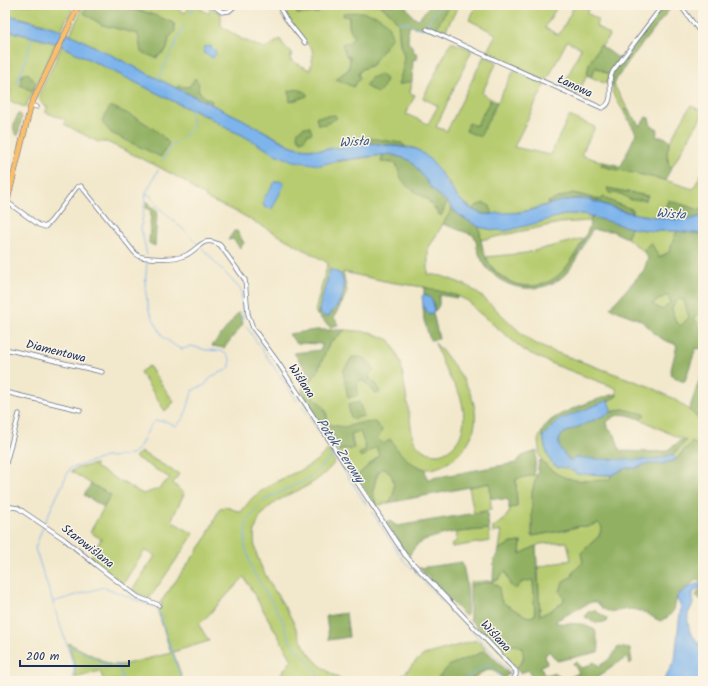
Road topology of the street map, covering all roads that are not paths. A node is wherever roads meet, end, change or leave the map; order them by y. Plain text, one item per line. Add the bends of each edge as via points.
1 (212, 5) edge
2 (236, 5) edge
3 (278, 5) edge
4 (662, 5) edge
5 (680, 5) edge
6 (78, 7) edge
7 (427, 29) dead end
8 (703, 36) edge
9 (305, 43) dead end
10 (31, 105) junction
11 (38, 108) dead end
12 (6, 203) junction
13 (5, 210) edge
14 (5, 349) edge
15 (102, 372) dead end
16 (5, 392) edge
17 (80, 410) dead end
18 (19, 414) dead end
19 (5, 467) edge
20 (5, 506) edge
21 (159, 604) dead end
22 (512, 681) edge

1 - 2 street via 222,12
3 - 9 street
4 - 7 street, Łanowa via 613,72 610,79 611,95 606,106 602,108
5 - 8 street
6 - 10 main road
10 - 11 street
10 - 12 main road
12 - 13 main road
12 - 22 street, Wiślana via 43,227 51,221 77,188 82,186 134,252 144,258 180,257 204,242 220,245 245,280 248,314 258,336 405,556 516,672
14 - 15 street, Diamentowa
16 - 17 street
18 - 19 street
20 - 21 street, Starowiślana via 18,508 64,539 138,596

